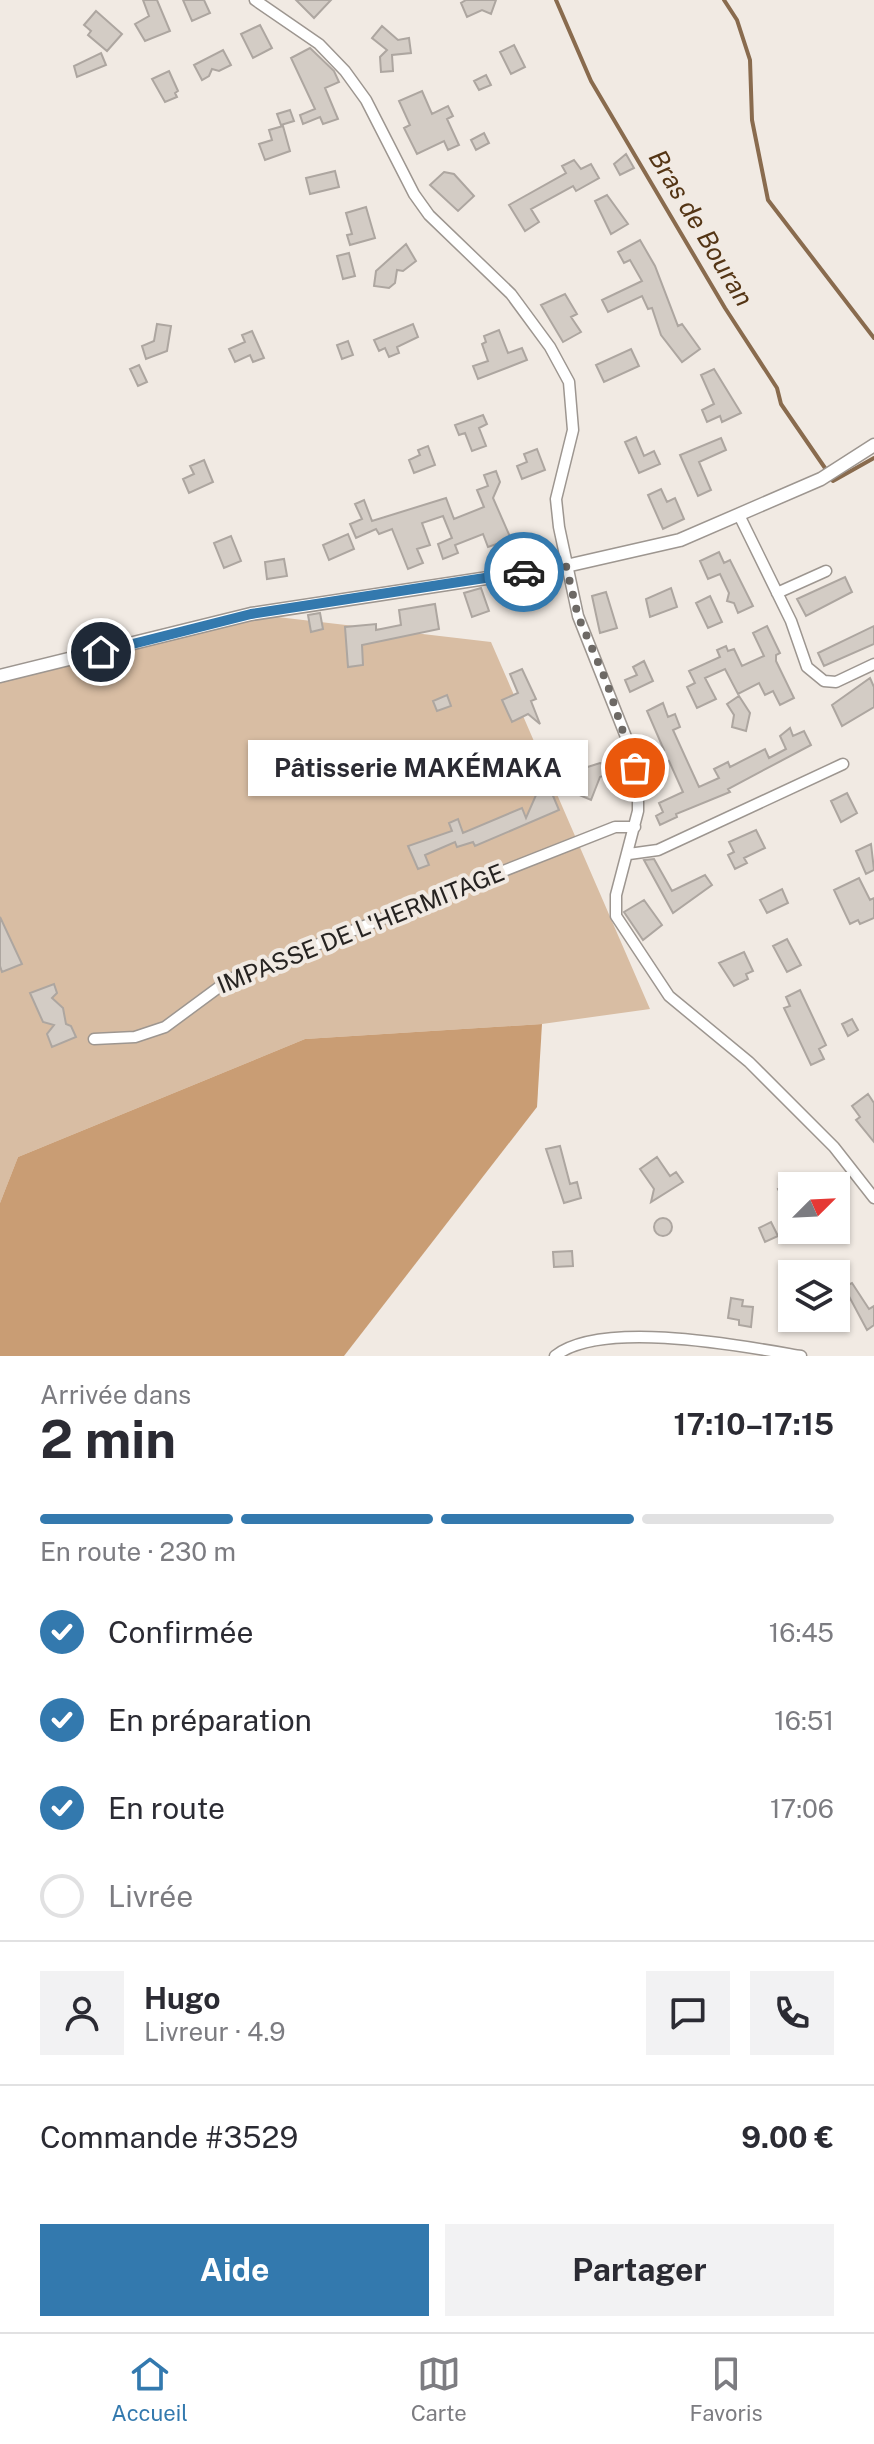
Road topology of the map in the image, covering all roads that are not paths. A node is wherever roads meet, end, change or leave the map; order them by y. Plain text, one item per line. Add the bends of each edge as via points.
1 (255, 0) edge
2 (874, 445) edge
3 (739, 515) junction
4 (566, 566) junction
5 (826, 571) dead end
6 (777, 593) junction
7 (874, 664) edge
8 (0, 676) edge
9 (843, 764) dead end
10 (635, 827) junction
11 (629, 854) junction
12 (94, 1039) dead end
13 (874, 1198) edge
14 (555, 1356) edge
15 (801, 1356) edge

1 - 4 street via 319,44 345,71 421,205 511,294 550,347 569,382 573,430 556,499
2 - 3 street via 821,479
3 - 4 street via 680,540
3 - 6 street
4 - 8 street via 251,614
4 - 10 street via 578,616 632,752 638,784
5 - 6 street
6 - 7 street via 815,676 836,682
9 - 11 street via 658,850
10 - 11 street
10 - 12 street, IMPASSE DE L'HERMITAGE via 615,827 230,979 165,1027 135,1037
11 - 13 street via 616,895 616,916 669,996 749,1062 834,1147
14 - 15 street via 578,1342 634,1337

